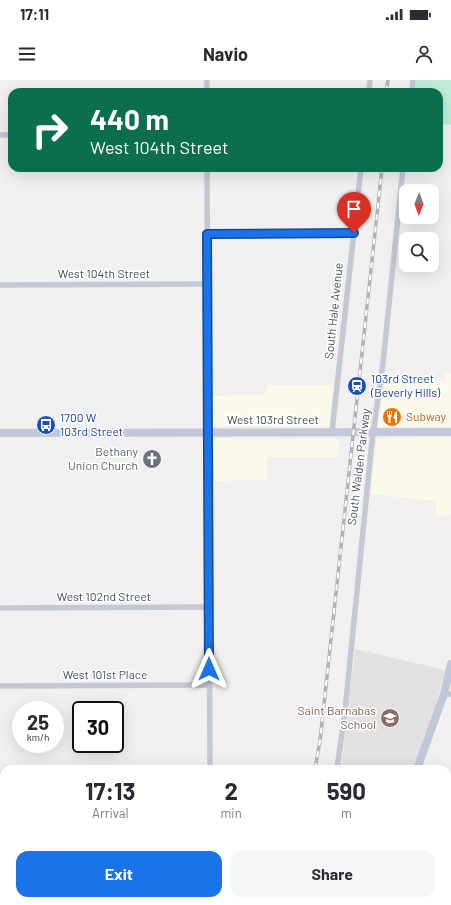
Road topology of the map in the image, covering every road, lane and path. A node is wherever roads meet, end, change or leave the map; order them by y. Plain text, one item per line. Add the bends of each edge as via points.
1 (207, 172) edge
2 (360, 172) edge
3 (403, 172) edge
4 (354, 233) junction
5 (207, 234) junction
6 (207, 284) junction
7 (0, 285) edge
8 (332, 432) junction
9 (374, 432) junction
10 (451, 432) edge
11 (0, 433) edge
12 (208, 433) junction
13 (209, 607) junction
14 (0, 608) edge
15 (451, 664) edge
16 (209, 685) junction
17 (0, 686) edge
18 (448, 694) edge
19 (210, 765) edge
20 (338, 765) edge
21 (419, 765) edge

1 - 5 street
2 - 4 street, South Hale Avenue
3 - 9 street, South Walden Parkway
4 - 5 street
4 - 8 street, South Hale Avenue
5 - 6 street
6 - 7 street, West 104th Street
6 - 12 street
8 - 9 main road, West 103rd Street
8 - 12 main road, West 103rd Street
9 - 10 main road, West 103rd Street
9 - 20 street, South Walden Parkway
11 - 12 main road, West 103rd Street
12 - 13 street
13 - 14 street, West 102nd Street
13 - 16 street
15 - 18 main road
16 - 17 street, West 101st Place
16 - 19 street
18 - 21 main road

